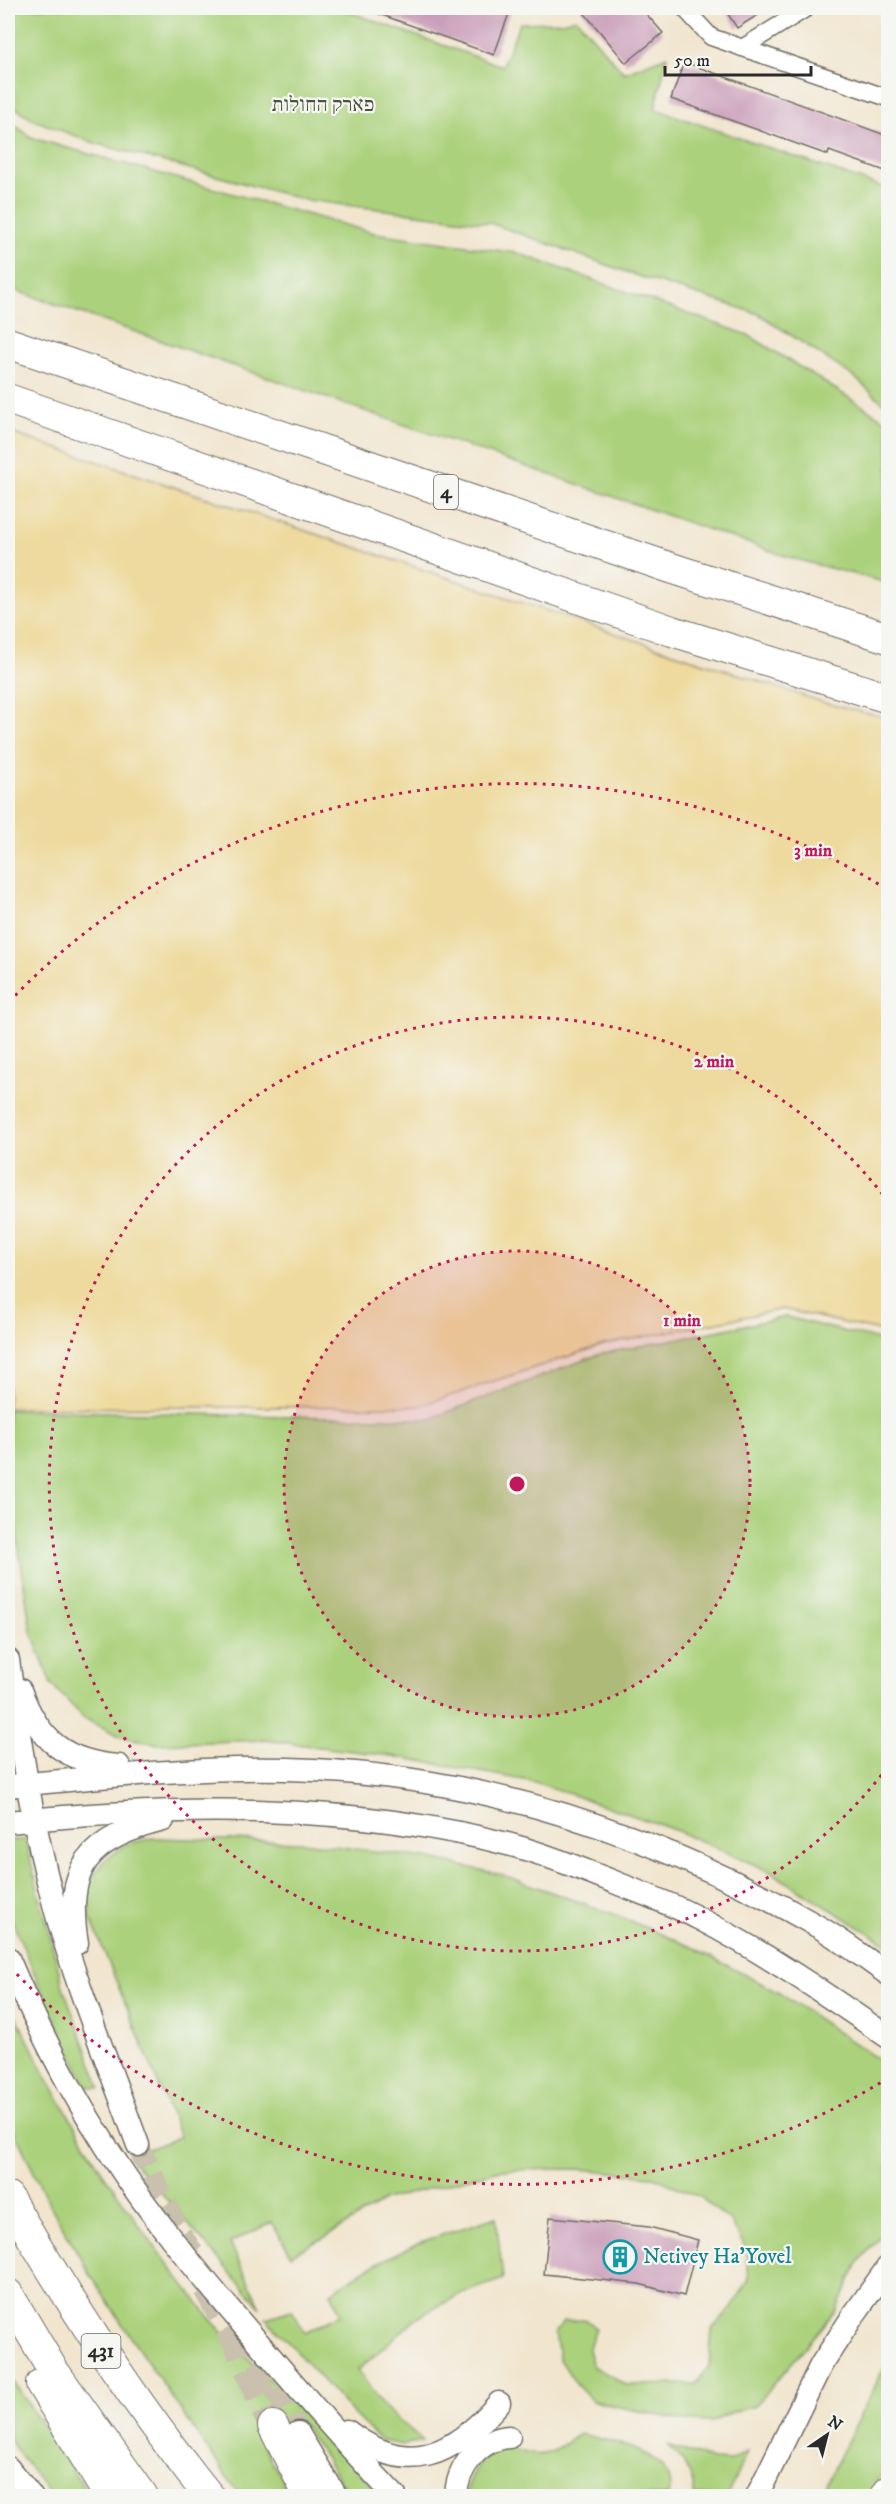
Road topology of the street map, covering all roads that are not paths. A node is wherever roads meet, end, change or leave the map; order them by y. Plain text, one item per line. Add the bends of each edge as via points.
1 (684, 8) edge
2 (807, 8) edge
3 (742, 48) junction
4 (888, 98) edge
5 (8, 343) edge
6 (8, 399) edge
7 (888, 638) edge
8 (888, 698) edge
9 (8, 1659) edge
10 (171, 1770) junction
11 (17, 1785) edge
12 (203, 1810) junction
13 (33, 1820) junction
14 (8, 1822) edge
15 (8, 1958) edge
16 (888, 1974) edge
17 (91, 2018) junction
18 (888, 2037) edge
19 (138, 2145) tunnel mouth
20 (8, 2197) edge
21 (888, 2267) edge
22 (8, 2294) edge
23 (8, 2321) edge
24 (282, 2370) junction
25 (499, 2403) dead end
26 (285, 2430) joint
27 (509, 2437) dead end
28 (8, 2468) edge
29 (888, 2490) edge
30 (31, 2496) edge
31 (109, 2496) edge
32 (143, 2496) edge
33 (209, 2496) edge
34 (309, 2496) edge
35 (336, 2496) edge
36 (395, 2496) edge
37 (456, 2496) edge
38 (757, 2496) edge
39 (884, 2496) edge

1 - 3 street via 711,37
2 - 3 street
3 - 4 street
5 - 7 highway, 4
6 - 8 highway via 672,631
9 - 10 main road via 37,1726 67,1754 107,1765
9 - 11 main road
10 - 11 main road
10 - 16 main road via 258,1768 379,1775 441,1783 530,1803 604,1827 700,1867 821,1928
11 - 13 main road
12 - 13 main road via 151,1810
12 - 17 main road via 138,1826 104,1843 79,1871 72,1902
12 - 18 main road via 363,1818 516,1846 696,1917
13 - 14 main road
13 - 17 main road via 57,1914
15 - 24 main road via 69,2084 104,2144 172,2239
17 - 19 main road
20 - 33 highway, 431 via 104,2355
21 - 38 main road via 821,2365
22 - 32 highway, 431 via 53,2370
23 - 31 highway via 48,2397
24 - 25 main road via 360,2441 390,2456 438,2453 483,2422
24 - 36 main road
26 - 34 highway
26 - 35 main road
27 - 37 main road via 493,2440 469,2459 456,2485
28 - 30 main road
29 - 39 highway

